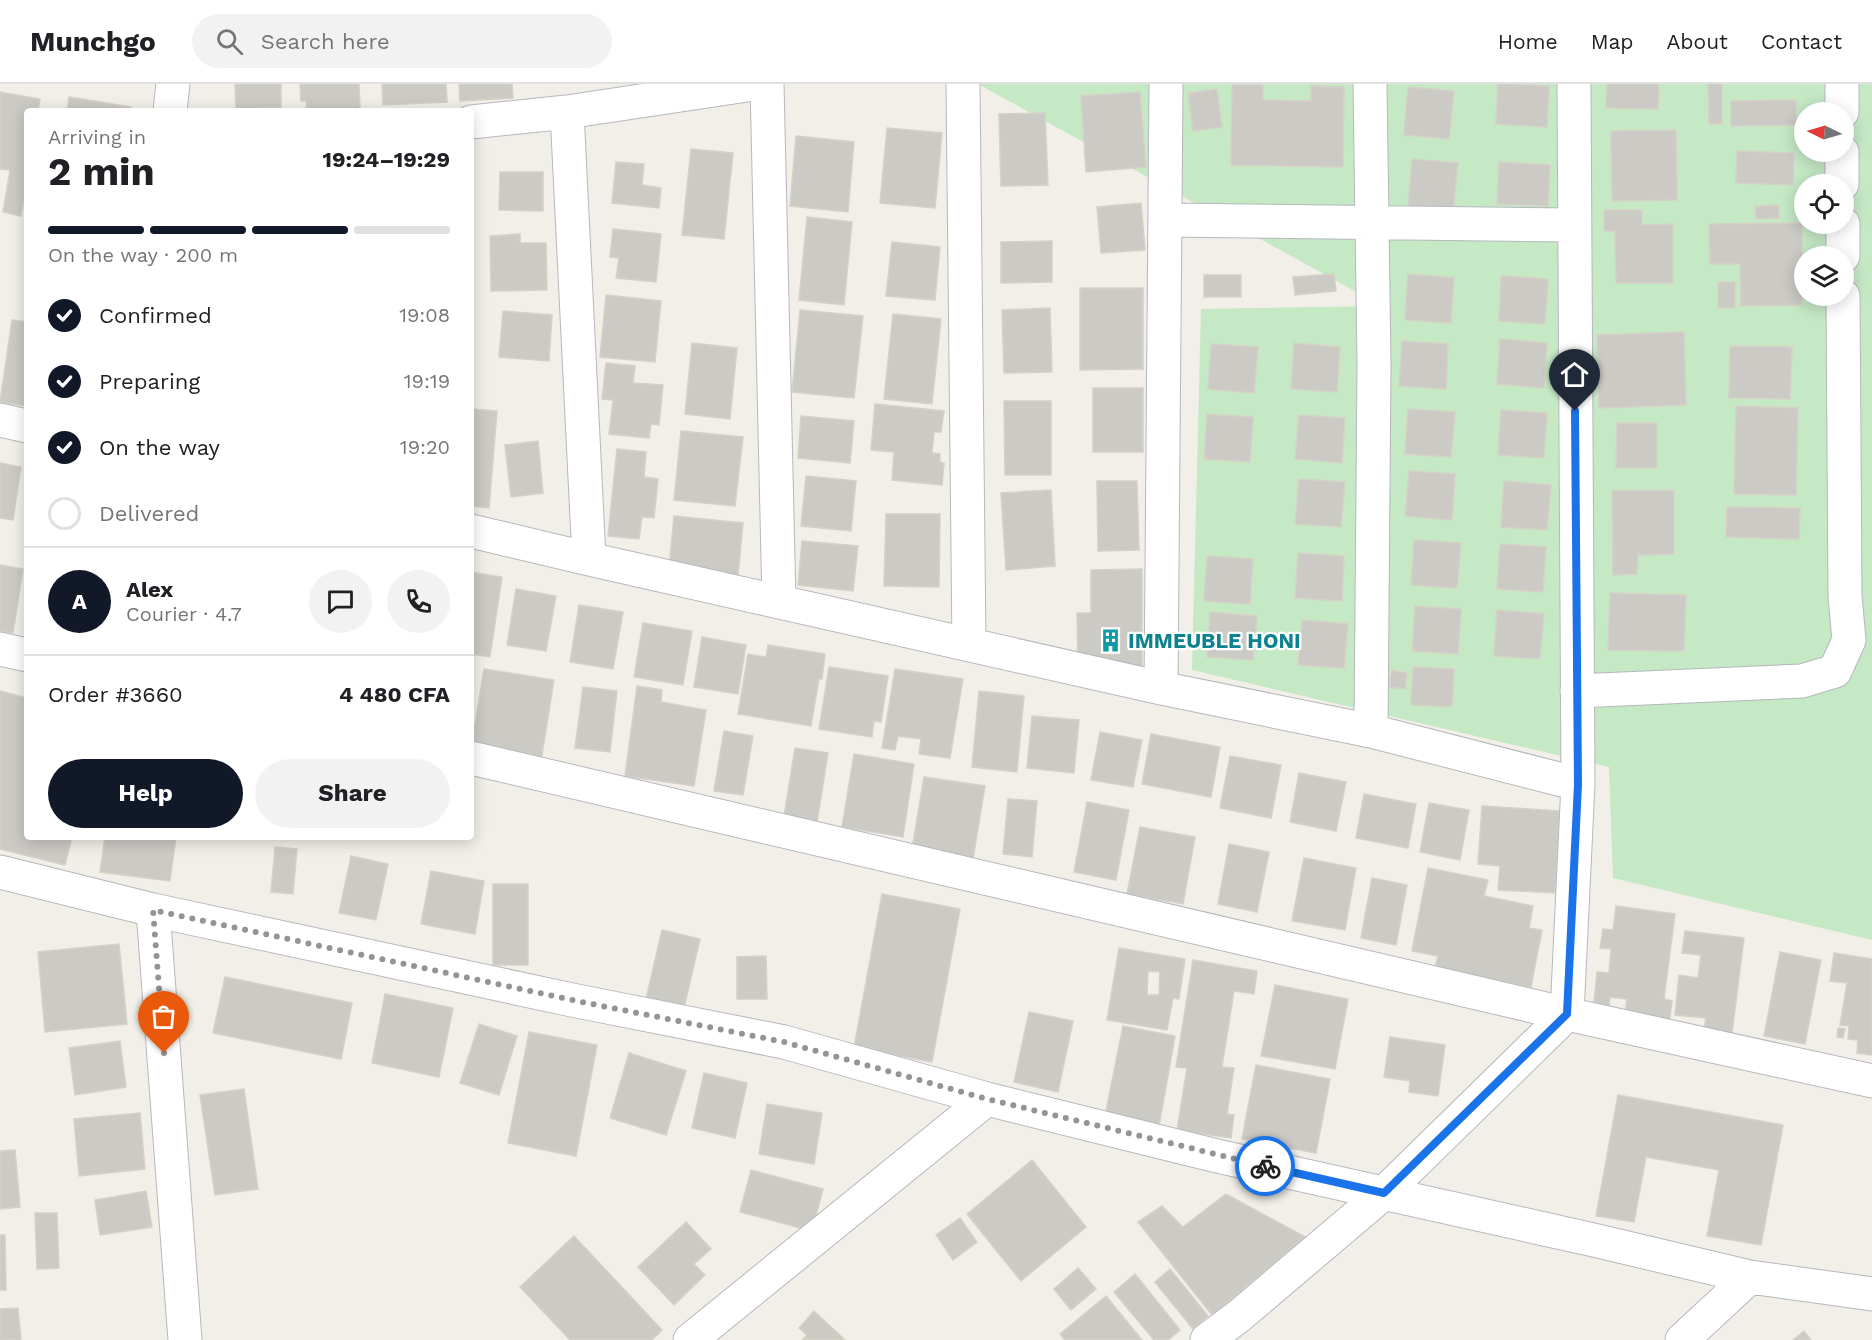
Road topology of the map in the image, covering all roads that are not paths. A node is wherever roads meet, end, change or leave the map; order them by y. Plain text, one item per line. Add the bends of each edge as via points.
1 (174, 84) edge
2 (754, 84) edge
3 (767, 84) edge
4 (963, 84) edge
5 (1166, 84) edge
6 (1370, 84) edge
7 (1574, 84) edge
8 (1842, 84) edge
9 (1842, 102) edge
10 (170, 108) edge
11 (567, 112) junction
12 (474, 122) edge
13 (1165, 220) junction
14 (1373, 221) junction
15 (1574, 225) junction
16 (1843, 306) edge
17 (0, 420) edge
18 (24, 425) edge
19 (474, 532) edge
20 (589, 560) junction
21 (778, 602) junction
22 (969, 644) junction
23 (0, 649) edge
24 (24, 654) edge
25 (1161, 688) junction
26 (1577, 692) junction
27 (1371, 731) junction
28 (474, 759) edge
29 (1578, 784) junction
30 (0, 872) edge
31 (153, 910) junction
32 (1567, 1014) junction
33 (1872, 1082) edge
34 (987, 1099) junction
35 (1384, 1193) junction
36 (1750, 1277) junction
37 (1872, 1294) edge
38 (185, 1340) edge
39 (690, 1340) edge
40 (1207, 1340) edge
41 (1682, 1340) edge

1 - 10 street
2 - 11 street
3 - 21 street
4 - 22 street
5 - 13 street
6 - 14 street
7 - 15 street
8 - 9 street
11 - 12 street
11 - 20 street
13 - 14 street
13 - 25 street
14 - 15 street
14 - 27 street
15 - 26 street
16 - 26 street via 1845,596 1849,640 1836,671 1802,681
17 - 18 street
19 - 20 street
20 - 21 street
21 - 22 street
22 - 25 street
23 - 24 street
25 - 27 street
26 - 29 street
27 - 29 street
28 - 32 street
29 - 32 street
30 - 31 street
31 - 34 street via 784,1042
31 - 38 street
32 - 33 street
32 - 35 street
34 - 35 street
34 - 39 street
35 - 36 street
35 - 40 street
36 - 37 street
36 - 41 street

